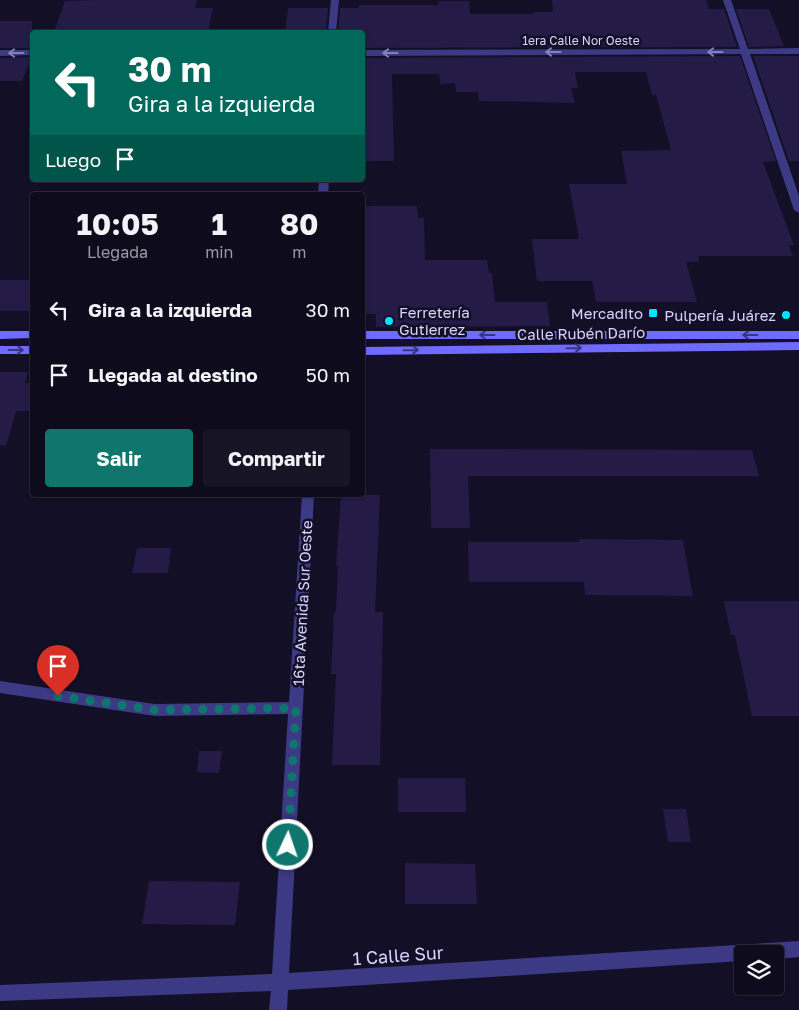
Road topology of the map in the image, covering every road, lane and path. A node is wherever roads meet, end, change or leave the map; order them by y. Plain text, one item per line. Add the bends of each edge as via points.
1 (335, 0) edge
2 (727, 0) edge
3 (332, 30) edge
4 (746, 52) junction
5 (799, 52) edge
6 (0, 53) edge
7 (30, 53) edge
8 (365, 53) edge
9 (799, 210) edge
10 (0, 335) edge
11 (30, 335) edge
12 (365, 335) edge
13 (799, 335) edge
14 (799, 346) edge
15 (0, 350) edge
16 (30, 350) edge
17 (365, 351) edge
18 (308, 497) edge
19 (0, 687) edge
20 (296, 708) junction
21 (799, 949) edge
22 (280, 982) junction
23 (0, 994) edge
24 (278, 1010) edge

1 - 3 street
2 - 4 street
4 - 5 street, 1era Calle Nor Oeste
4 -> 8 street, 1era Calle Nor Oeste
4 - 9 street
7 -> 6 street
10 - 11 street
13 -> 12 street, Calle Rubén Darío
17 -> 14 street, Calle Rubén Darío
15 -> 16 street
18 - 20 street, 16ta Avenida Sur Oeste
19 - 20 street via 155,710
20 - 22 street, 16ta Avenida Sur Oeste
21 - 22 street, 1 Calle Sur
22 - 23 street, 1 Calle Sur
22 - 24 street, 16ta Avenida Sur Oeste

